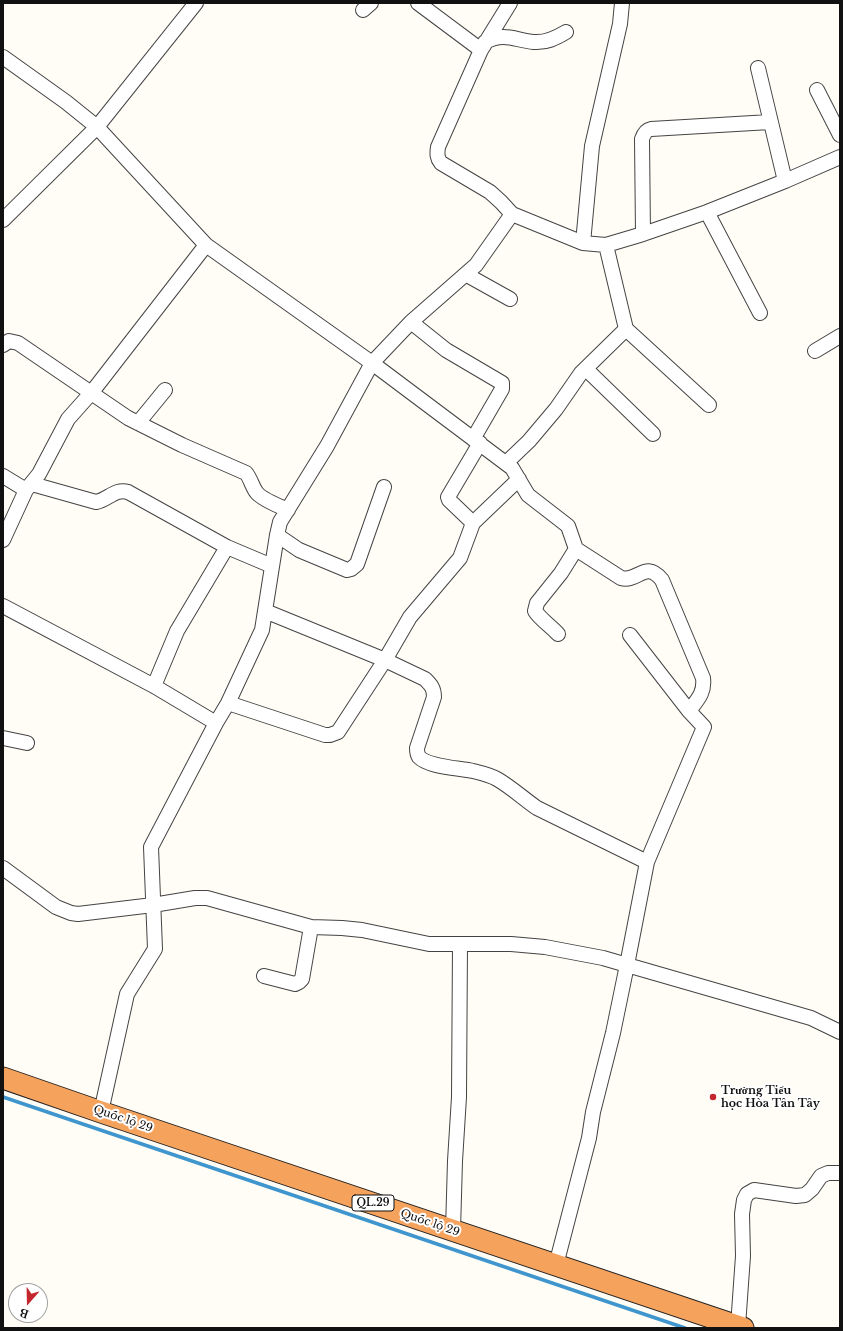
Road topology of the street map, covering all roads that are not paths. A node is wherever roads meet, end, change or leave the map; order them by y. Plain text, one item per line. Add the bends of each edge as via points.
1 (196, 3) edge
2 (418, 3) edge
3 (510, 3) edge
4 (622, 3) edge
5 (566, 32) dead end
6 (483, 46) junction
7 (3, 57) edge
8 (758, 68) dead end
9 (817, 90) dead end
10 (770, 122) junction
11 (97, 127) junction
12 (840, 135) edge
13 (840, 157) edge
14 (785, 181) junction
15 (707, 212) junction
16 (512, 214) junction
17 (3, 220) edge
18 (642, 234) junction
19 (583, 243) junction
20 (606, 245) junction
21 (206, 246) junction
22 (467, 275) junction
23 (510, 299) dead end
24 (760, 313) dead end
25 (411, 322) junction
26 (626, 329) junction
27 (840, 336) edge
28 (3, 345) edge
29 (815, 351) dead end
30 (372, 363) junction
31 (586, 369) junction
32 (165, 390) dead end
33 (92, 392) junction
34 (709, 404) dead end
35 (138, 423) junction
36 (653, 434) dead end
37 (477, 441) junction
38 (506, 463) junction
39 (3, 476) edge
40 (519, 479) junction
41 (29, 487) junction
42 (384, 487) dead end
43 (288, 510) junction
44 (473, 523) junction
45 (277, 535) junction
46 (3, 540) edge
47 (227, 547) junction
48 (576, 549) junction
49 (272, 566) junction
50 (3, 606) edge
51 (265, 611) junction
52 (558, 634) dead end
53 (630, 635) dead end
54 (385, 660) junction
55 (154, 686) junction
56 (228, 703) junction
57 (689, 711) junction
58 (216, 723) junction
59 (3, 738) edge
60 (27, 743) dead end
61 (647, 862) junction
62 (3, 868) edge
63 (153, 905) junction
64 (311, 927) junction
65 (460, 944) junction
66 (627, 966) junction
67 (264, 976) dead end
68 (840, 1032) edge
69 (3, 1078) edge
70 (101, 1112) junction
71 (840, 1174) edge
72 (453, 1230) junction
73 (556, 1265) junction
74 (741, 1327) edge

1 - 11 street
2 - 6 street
3 - 6 street
4 - 19 street via 620,24 592,146
5 - 6 street via 552,40 539,42 501,36
6 - 16 street via 438,147 437,158 441,163 490,192
7 - 11 street
8 - 10 street
9 - 12 street
10 - 14 street
10 - 18 street via 647,130 642,139
11 - 17 street
11 - 21 street
13 - 14 street
14 - 15 street
15 - 18 street
15 - 24 street
16 - 19 street
16 - 22 street
18 - 20 street
19 - 20 street
20 - 26 street
21 - 30 street
21 - 33 street
22 - 23 street
22 - 25 street
25 - 30 street
25 - 37 street via 446,350 502,383 502,389
26 - 31 street
26 - 34 street
27 - 29 street
28 - 33 street via 9,341 18,343
30 - 37 street
30 - 43 street via 327,446
31 - 36 street
31 - 38 street via 529,441
32 - 35 street
33 - 35 street
33 - 41 street via 68,419 44,465
35 - 43 street via 246,473 260,496
37 - 38 street
37 - 44 street via 448,497
38 - 40 street
39 - 41 street
40 - 44 street
40 - 48 street via 528,495 568,526
41 - 46 street
41 - 47 street via 96,502 124,491
42 - 45 street via 357,564 351,569 307,554
43 - 45 street via 280,522
44 - 54 street via 460,558 410,617
45 - 49 street
47 - 49 street
47 - 55 street via 177,631
48 - 52 street via 535,611
48 - 57 street via 621,578 628,579 649,571 662,580 704,686
49 - 51 street
50 - 55 street
51 - 54 street
51 - 56 street via 262,630
53 - 57 street
54 - 56 street via 338,732 330,736
54 - 61 street via 425,679 434,690 417,748 420,758 433,764 492,776 538,808
55 - 58 street
56 - 58 street
57 - 61 street via 704,727
58 - 63 street via 151,847
59 - 60 street
61 - 66 street
62 - 63 street via 56,907 71,913
63 - 64 street via 207,898
63 - 70 street via 154,949 127,994
64 - 65 street via 362,930 429,944
64 - 67 street via 302,979 295,984
65 - 66 street via 545,947 603,958
65 - 72 street via 459,1097
66 - 68 street via 811,1018
66 - 73 street via 589,1138
69 - 70 highway, Quốc lộ 29 / QL.29
70 - 72 highway, Quốc lộ 29 / QL.29
71 - 74 street via 828,1173 821,1176 805,1195 754,1190 747,1194 742,1214
72 - 73 highway, Quốc lộ 29 / QL.29
73 - 74 highway, Quốc lộ 29 / QL.29

